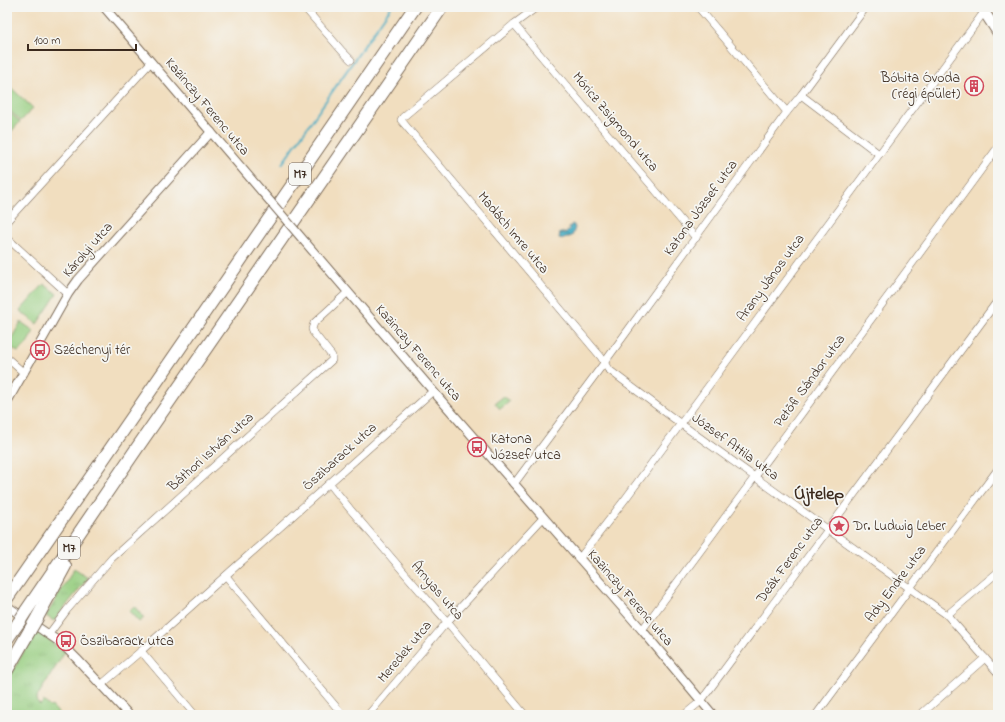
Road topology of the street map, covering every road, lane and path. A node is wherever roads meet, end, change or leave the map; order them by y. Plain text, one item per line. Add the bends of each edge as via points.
1 (104, 7) edge
2 (304, 7) edge
3 (415, 7) edge
4 (442, 7) edge
5 (537, 7) edge
6 (698, 7) edge
7 (866, 7) edge
8 (983, 10) edge
9 (514, 24) junction
10 (998, 33) edge
11 (351, 60) dead end
12 (151, 62) junction
13 (801, 95) junction
14 (787, 112) junction
15 (211, 132) junction
16 (998, 147) edge
17 (879, 154) junction
18 (7, 221) edge
19 (7, 238) edge
20 (696, 238) junction
21 (348, 292) junction
22 (68, 294) junction
23 (998, 300) edge
24 (7, 358) edge
25 (604, 363) junction
26 (24, 373) junction
27 (433, 391) junction
28 (7, 402) edge
29 (680, 424) junction
30 (137, 448) junction
31 (998, 469) edge
32 (755, 477) junction
33 (330, 484) junction
34 (514, 484) junction
35 (543, 518) junction
36 (828, 529) junction
37 (579, 559) junction
38 (998, 572) edge
39 (226, 576) junction
40 (910, 588) junction
41 (7, 598) edge
42 (7, 606) edge
43 (947, 615) junction
44 (447, 622) junction
45 (35, 625) junction
46 (642, 630) junction
47 (49, 634) junction
48 (7, 639) edge
49 (142, 652) junction
50 (985, 658) junction
51 (7, 670) edge
52 (998, 673) edge
53 (101, 685) junction
54 (701, 701) junction
55 (129, 715) edge
56 (194, 715) edge
57 (343, 715) edge
58 (368, 715) edge
59 (525, 715) edge
60 (684, 715) edge
61 (713, 715) edge
62 (816, 715) edge
63 (920, 715) edge

1 - 12 street, Kazinczy Ferenc utca
2 - 11 street
3 - 41 highway, M7
4 - 30 highway, M7
5 - 9 street
6 - 14 street
7 - 13 street, Katona József utca
8 - 10 main road
8 - 17 street, Arany János utca
9 - 20 street, Móricz Zsigmond utca
9 - 25 street, Madách Imre utca via 401,120
12 - 15 street, Kazinczy Ferenc utca
12 - 18 street
13 - 14 street, Katona József utca
13 - 17 street
14 - 20 street, Katona József utca
15 - 21 street, Kazinczy Ferenc utca, bridge
15 - 22 street, Károlyi utca
16 - 32 street, Petőfi Sándor utca
17 - 29 street, Arany János utca
19 - 22 street
20 - 25 street, Katona József utca
21 - 27 street, Kazinczy Ferenc utca
21 - 47 street, Báthori István utca via 312,327 313,332 332,356 332,360 112,558
22 - 26 street, Károlyi utca
23 - 36 street, Deák Ferenc utca
24 - 26 street
25 - 29 street, József Attila utca via 608,369
25 - 34 street, Katona József utca
26 - 28 street, Károlyi utca
27 - 33 street, Őszibarack utca
27 - 34 street, Kazinczy Ferenc utca
29 - 32 street, József Attila utca
29 - 37 street, Arany János utca
30 - 45 highway via 116,489 75,549
30 - 48 highway, M7, bridge
31 - 40 street, Ady Endre utca
32 - 36 street, József Attila utca
32 - 46 street, Petőfi Sándor utca
33 - 39 street, Őszibarack utca
33 - 44 street, Árnyas utca
34 - 35 street, Kazinczy Ferenc utca
35 - 37 street, Kazinczy Ferenc utca
35 - 44 street, Meredek utca
36 - 40 street, József Attila utca
36 - 54 street, Deák Ferenc utca
37 - 46 street, Kazinczy Ferenc utca
38 - 43 street
39 - 49 street, Őszibarack utca
39 - 57 street
40 - 43 street, József Attila utca
40 - 62 street, Ady Endre utca
42 - 45 street
43 - 50 street, József Attila utca
44 - 58 street, Meredek utca
44 - 59 street, Árnyas utca
45 - 47 street
45 - 51 highway
46 - 54 street, Kazinczy Ferenc utca
47 - 53 street via 77,658
49 - 53 street, Őszibarack utca
49 - 56 street
50 - 52 street, József Attila utca
50 - 63 street
53 - 55 street
54 - 60 street, Deák Ferenc utca
54 - 61 street, Kazinczy Ferenc utca

